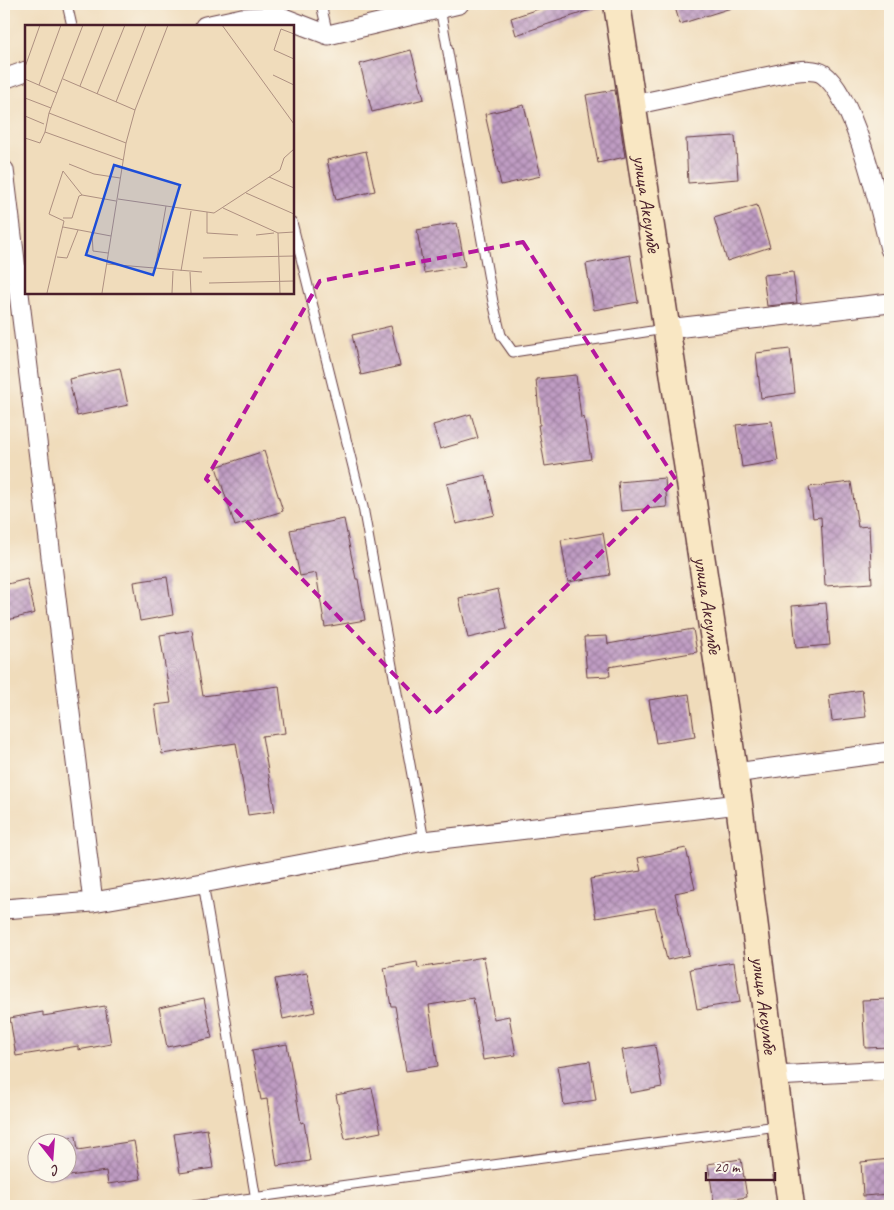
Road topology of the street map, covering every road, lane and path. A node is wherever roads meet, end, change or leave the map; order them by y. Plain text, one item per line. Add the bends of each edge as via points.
1 (67, 4) edge
2 (321, 4) edge
3 (459, 4) edge
4 (617, 4) edge
5 (440, 8) junction
6 (243, 22) edge
7 (72, 25) edge
8 (214, 25) edge
9 (328, 35) junction
10 (25, 71) edge
11 (4, 79) edge
12 (633, 104) junction
13 (4, 170) edge
14 (294, 230) edge
15 (890, 249) edge
16 (890, 303) edge
17 (667, 329) junction
18 (890, 752) edge
19 (735, 773) junction
20 (739, 804) junction
21 (424, 841) junction
22 (203, 883) junction
23 (93, 902) junction
24 (4, 909) edge
25 (890, 1070) edge
26 (775, 1076) junction
27 (781, 1126) junction
28 (257, 1202) edge
29 (193, 1206) edge
30 (791, 1206) edge

1 - 7 lane
2 - 9 lane
3 - 5 street
4 - 12 main road, улица Аксумбе
5 - 9 street
5 - 17 lane via 491,292 501,335 513,352
6 - 8 street
6 - 9 street via 279,16
10 - 11 street
12 - 15 street via 789,72 806,70 822,73 835,86 859,138
12 - 17 main road, улица Аксумбе
13 - 23 street
14 - 21 lane via 363,507
16 - 17 street
17 - 19 main road, улица Аксумбе
18 - 19 street
19 - 20 main road, улица Аксумбе
20 - 21 street
20 - 26 main road, улица Аксумбе
21 - 22 street
22 - 23 street
22 - 28 lane
23 - 24 street
25 - 26 street
26 - 27 main road, улица Аксумбе
27 - 28 lane
27 - 30 main road, улица Аксумбе
28 - 29 lane

